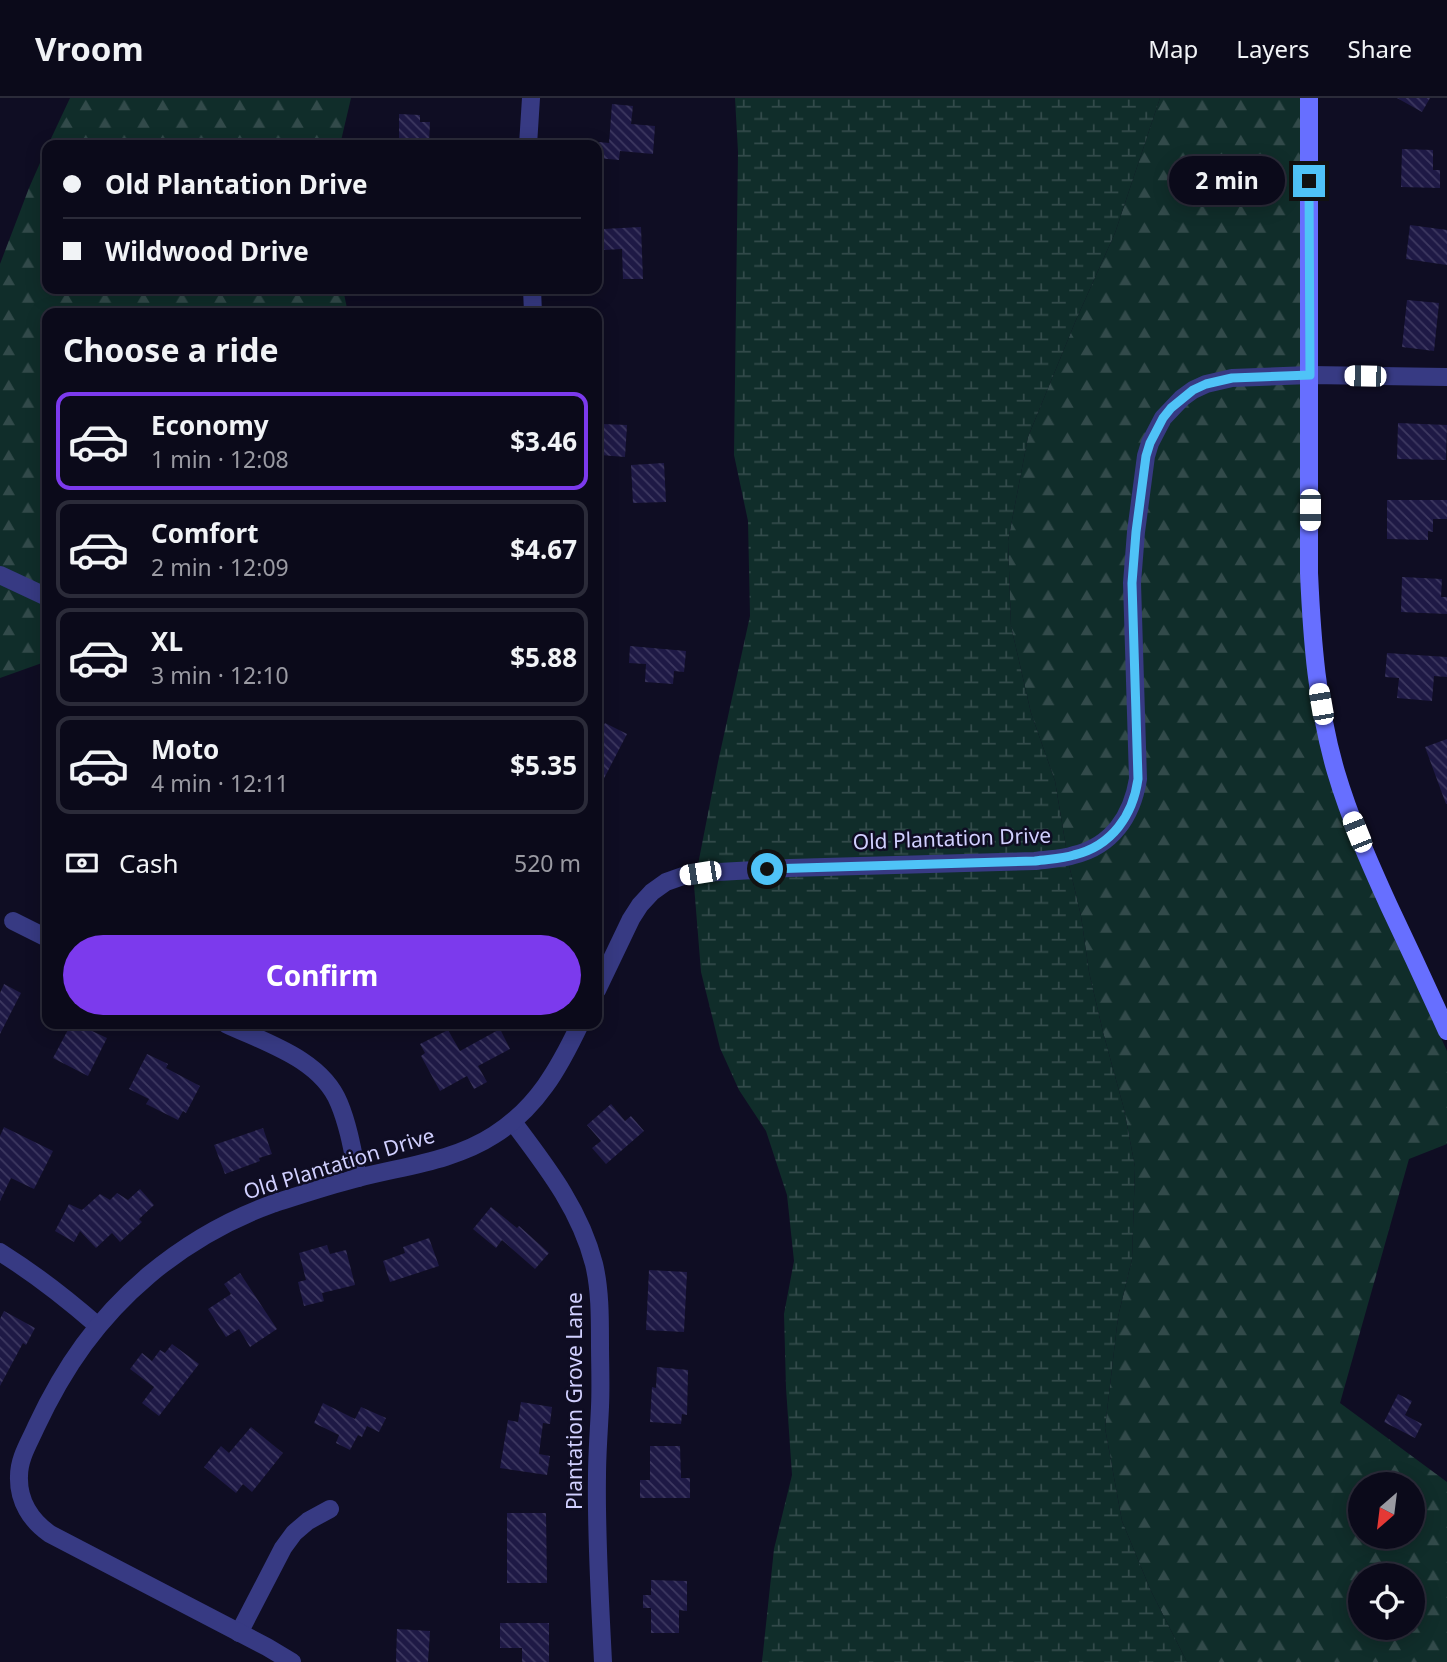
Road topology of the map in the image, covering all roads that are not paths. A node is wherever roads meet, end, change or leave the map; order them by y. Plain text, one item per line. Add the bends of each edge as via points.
1 (531, 98) edge
2 (1309, 98) edge
3 (528, 140) edge
4 (1310, 375) junction
5 (1447, 377) edge
6 (0, 575) edge
7 (42, 595) edge
8 (13, 921) dead end
9 (42, 936) edge
10 (602, 980) edge
11 (236, 1029) edge
12 (577, 1029) edge
13 (1447, 1031) edge
14 (513, 1122) junction
15 (358, 1178) junction
16 (0, 1252) edge
17 (98, 1326) junction
18 (330, 1509) dead end
19 (239, 1633) junction
20 (292, 1662) edge
21 (603, 1662) edge

1 - 3 street
2 - 4 street
4 - 5 street, Old Plantation Drive
4 - 10 street, Old Plantation Drive via 1232,378 1206,384 1171,408 1150,443 1132,583 1138,779 1131,809 1113,834 1073,856 1035,861 682,876 659,887 640,905
4 - 13 street via 1311,626 1325,729 1365,852
6 - 7 street
8 - 9 street
11 - 15 street via 310,1065 322,1076 339,1102
12 - 14 street, Old Plantation Drive via 552,1079
14 - 15 street, Old Plantation Drive via 469,1149
14 - 21 street, Plantation Grove Lane via 570,1202 598,1286 596,1475
15 - 17 street, Old Plantation Drive via 273,1204 218,1229 150,1274
16 - 17 street via 62,1294
17 - 19 street, Old Plantation Drive via 64,1373 21,1458 19,1487 25,1506 50,1534
18 - 19 street via 294,1533
19 - 20 street, Old Plantation Drive

